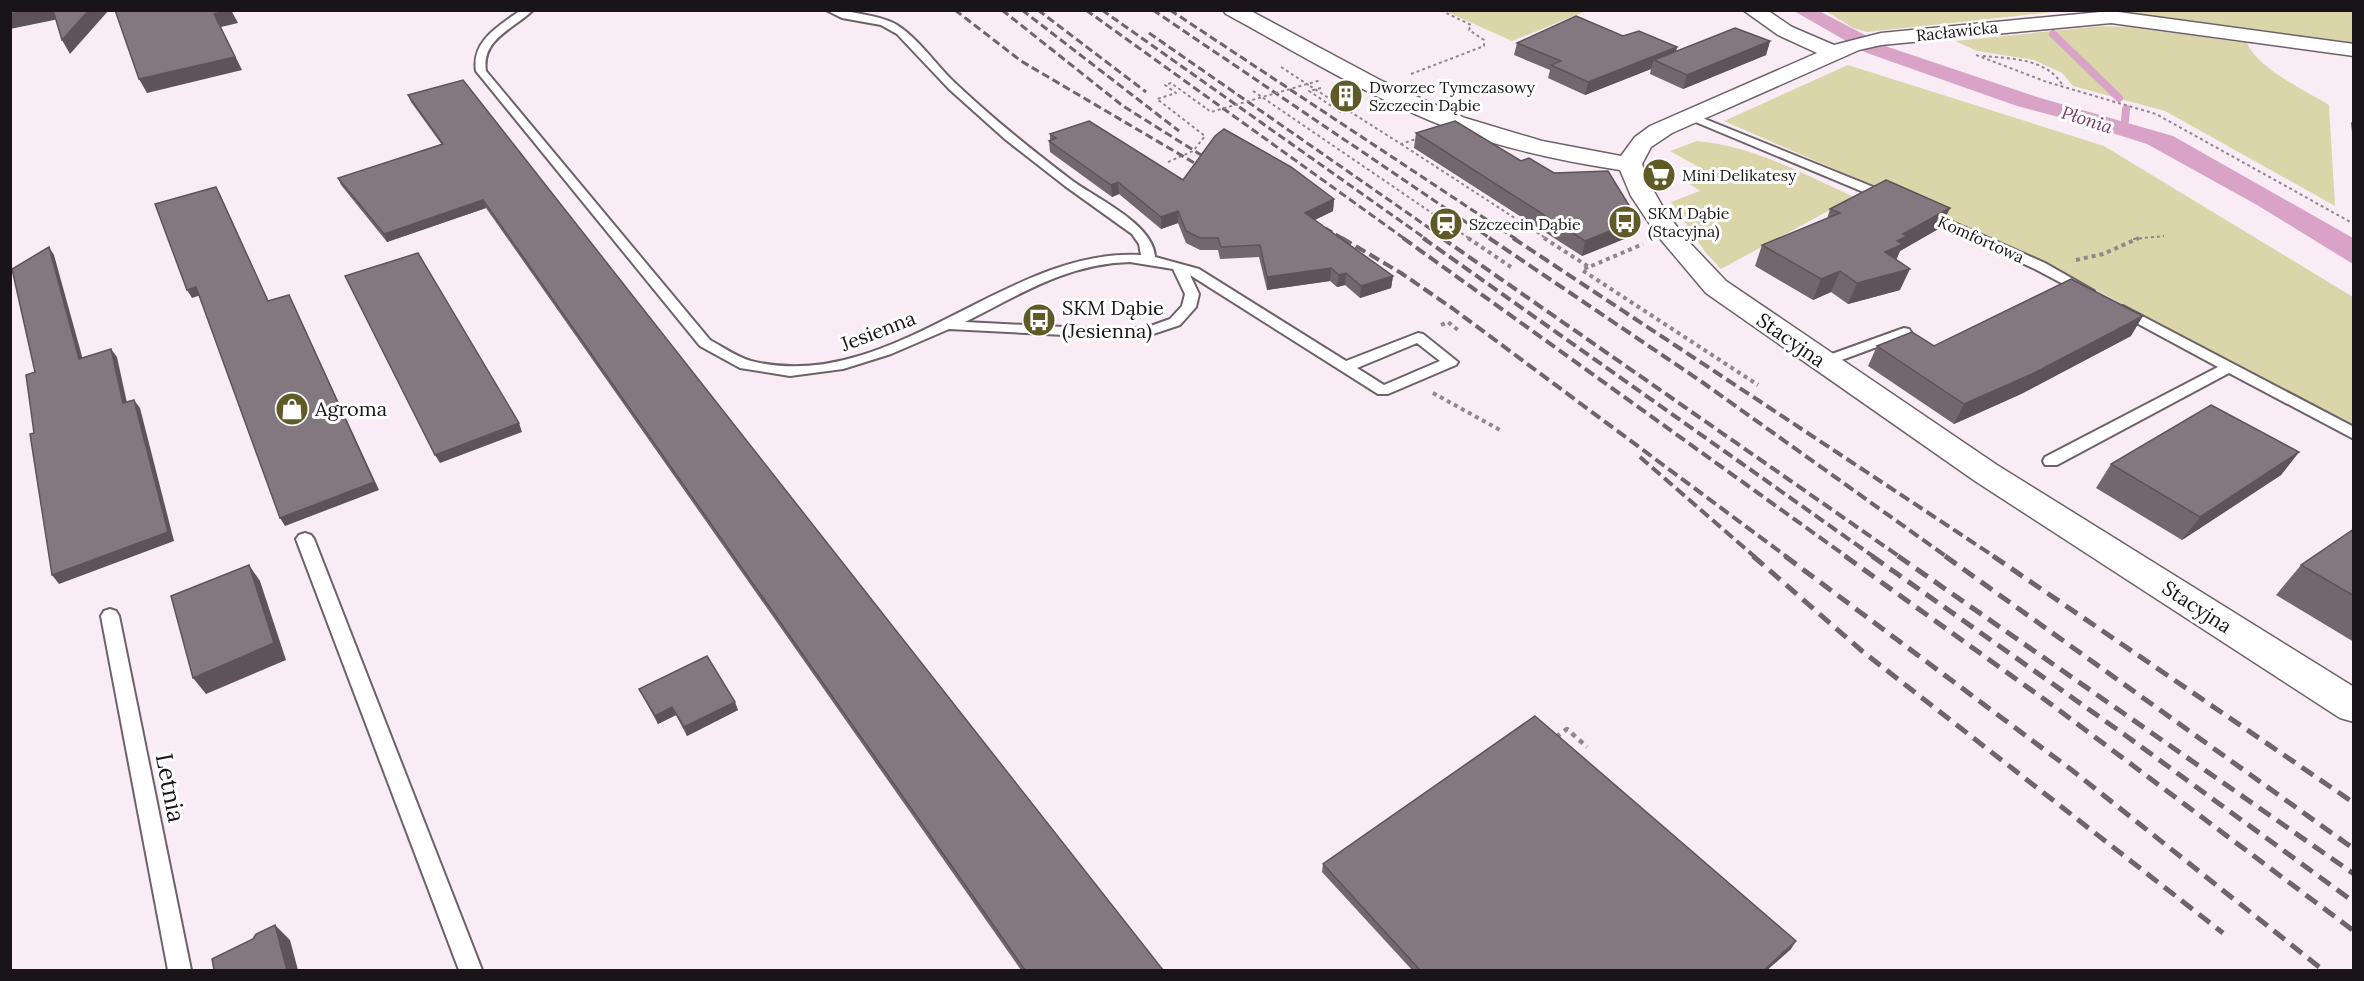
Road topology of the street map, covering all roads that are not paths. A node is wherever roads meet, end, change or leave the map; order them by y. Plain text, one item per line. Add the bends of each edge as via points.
1 (528, 10) edge
2 (831, 10) edge
3 (1233, 10) edge
4 (1753, 10) edge
5 (2354, 50) edge
6 (1840, 51) junction
7 (1690, 116) junction
8 (1630, 164) junction
9 (1148, 259) junction
10 (1179, 267) junction
11 (944, 325) junction
12 (1904, 332) edge
13 (1823, 362) junction
14 (1346, 367) junction
15 (2229, 367) junction
16 (2354, 434) edge
17 (2051, 461) dead end
18 (305, 539) dead end
19 (110, 616) dead end
20 (2354, 707) edge
21 (180, 970) edge
22 (471, 970) edge

1 - 11 lane, Jesienna via 487,43 479,57 481,71 714,350 758,367 816,370 875,356
2 - 9 lane via 895,28 952,86 1020,146 1136,231 1147,244
3 - 8 street via 1454,122 1538,147
4 - 6 street via 1785,31
5 - 6 street, Racławicka via 2111,16 1880,39
6 - 7 street, Racławicka
7 - 8 street, Racławicka via 1648,138
7 - 15 lane, Komfortowa via 1874,191 2040,266
8 - 13 street, Stacyjna via 1644,195 1693,265 1716,287
9 - 10 lane, Jesienna
9 - 11 lane, Jesienna via 1114,258 1076,265
10 - 11 lane via 1192,294 1189,307 1175,322 1150,331 1121,334
10 - 14 lane, Jesienna via 1202,277
12 - 13 lane
13 - 20 street, Stacyjna via 1986,473
14 - 14 lane, Jesienna via 1419,337 1450,362 1383,391
15 - 16 lane, Komfortowa
15 - 17 lane
18 - 22 lane
19 - 21 lane, Letnia

